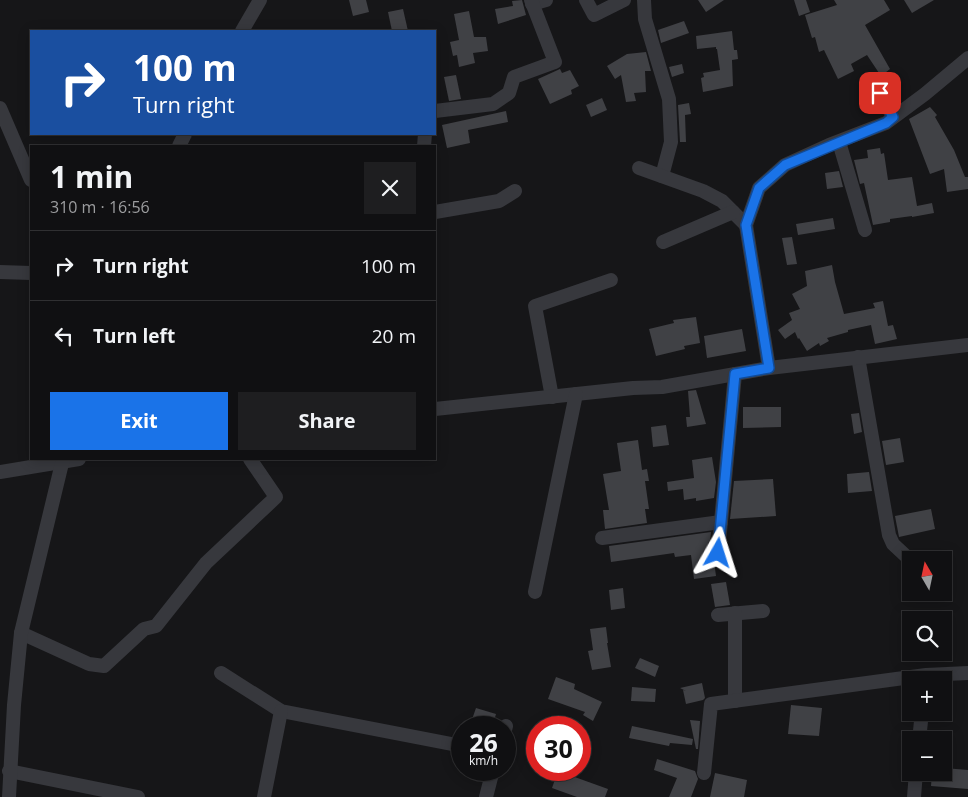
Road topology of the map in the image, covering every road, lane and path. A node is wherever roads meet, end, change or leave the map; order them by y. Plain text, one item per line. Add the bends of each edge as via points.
1 (260, 0) edge
2 (586, 0) edge
3 (624, 0) edge
4 (644, 0) edge
5 (536, 1) edge
6 (243, 30) edge
7 (968, 58) edge
8 (874, 81) dead end
9 (0, 108) edge
10 (436, 111) edge
11 (893, 117) junction
12 (839, 142) junction
13 (639, 168) dead end
14 (662, 176) junction
15 (30, 178) edge
16 (515, 191) dead end
17 (436, 212) edge
18 (733, 212) junction
19 (746, 225) junction
20 (864, 230) dead end
21 (663, 242) dead end
22 (0, 272) edge
23 (30, 273) edge
24 (611, 280) dead end
25 (968, 345) edge
26 (858, 358) junction
27 (769, 368) junction
28 (735, 374) junction
29 (576, 394) junction
30 (552, 397) junction
31 (436, 409) edge
32 (63, 460) edge
33 (251, 460) edge
34 (0, 472) edge
35 (721, 522) junction
36 (602, 538) dead end
37 (902, 552) edge
38 (718, 553) dead end
39 (535, 592) dead end
40 (763, 611) dead end
41 (735, 613) junction
42 (718, 615) dead end
43 (22, 633) junction
44 (968, 672) edge
45 (221, 673) dead end
46 (952, 674) edge
47 (902, 681) edge
48 (734, 701) junction
49 (281, 711) junction
50 (451, 744) edge
51 (9, 771) junction
52 (704, 773) dead end
53 (490, 781) edge
54 (915, 781) edge
55 (9, 797) edge
56 (138, 797) edge
57 (264, 797) edge
58 (486, 797) edge
59 (914, 797) edge

1 - 6 street
2 - 3 street via 594,15
4 - 14 street via 645,19 669,99 670,142
5 - 10 street via 555,62 514,77 509,93 493,104
7 - 11 street
8 - 11 street
9 - 15 street
11 - 12 street via 886,123
12 - 19 street via 785,165 759,188
12 - 20 street
13 - 14 street
14 - 18 street via 722,201
16 - 17 street via 499,201
18 - 19 street
18 - 21 street
19 - 27 street
22 - 23 street
24 - 30 street via 535,306
25 - 26 street
26 - 27 street
26 - 37 street via 889,535
27 - 28 street
28 - 29 street via 662,387
28 - 35 street
29 - 30 street
29 - 39 street
30 - 31 street
32 - 34 street
32 - 43 street
33 - 43 street via 276,497 206,564 156,626 144,629 104,666 88,664
35 - 36 street
35 - 38 street
40 - 41 street
41 - 42 street
41 - 48 street
43 - 51 street
44 - 46 street
45 - 49 street
47 - 48 street
48 - 52 street via 711,704
49 - 50 street
49 - 57 street
51 - 55 street
51 - 56 street
53 - 58 street
54 - 59 street

